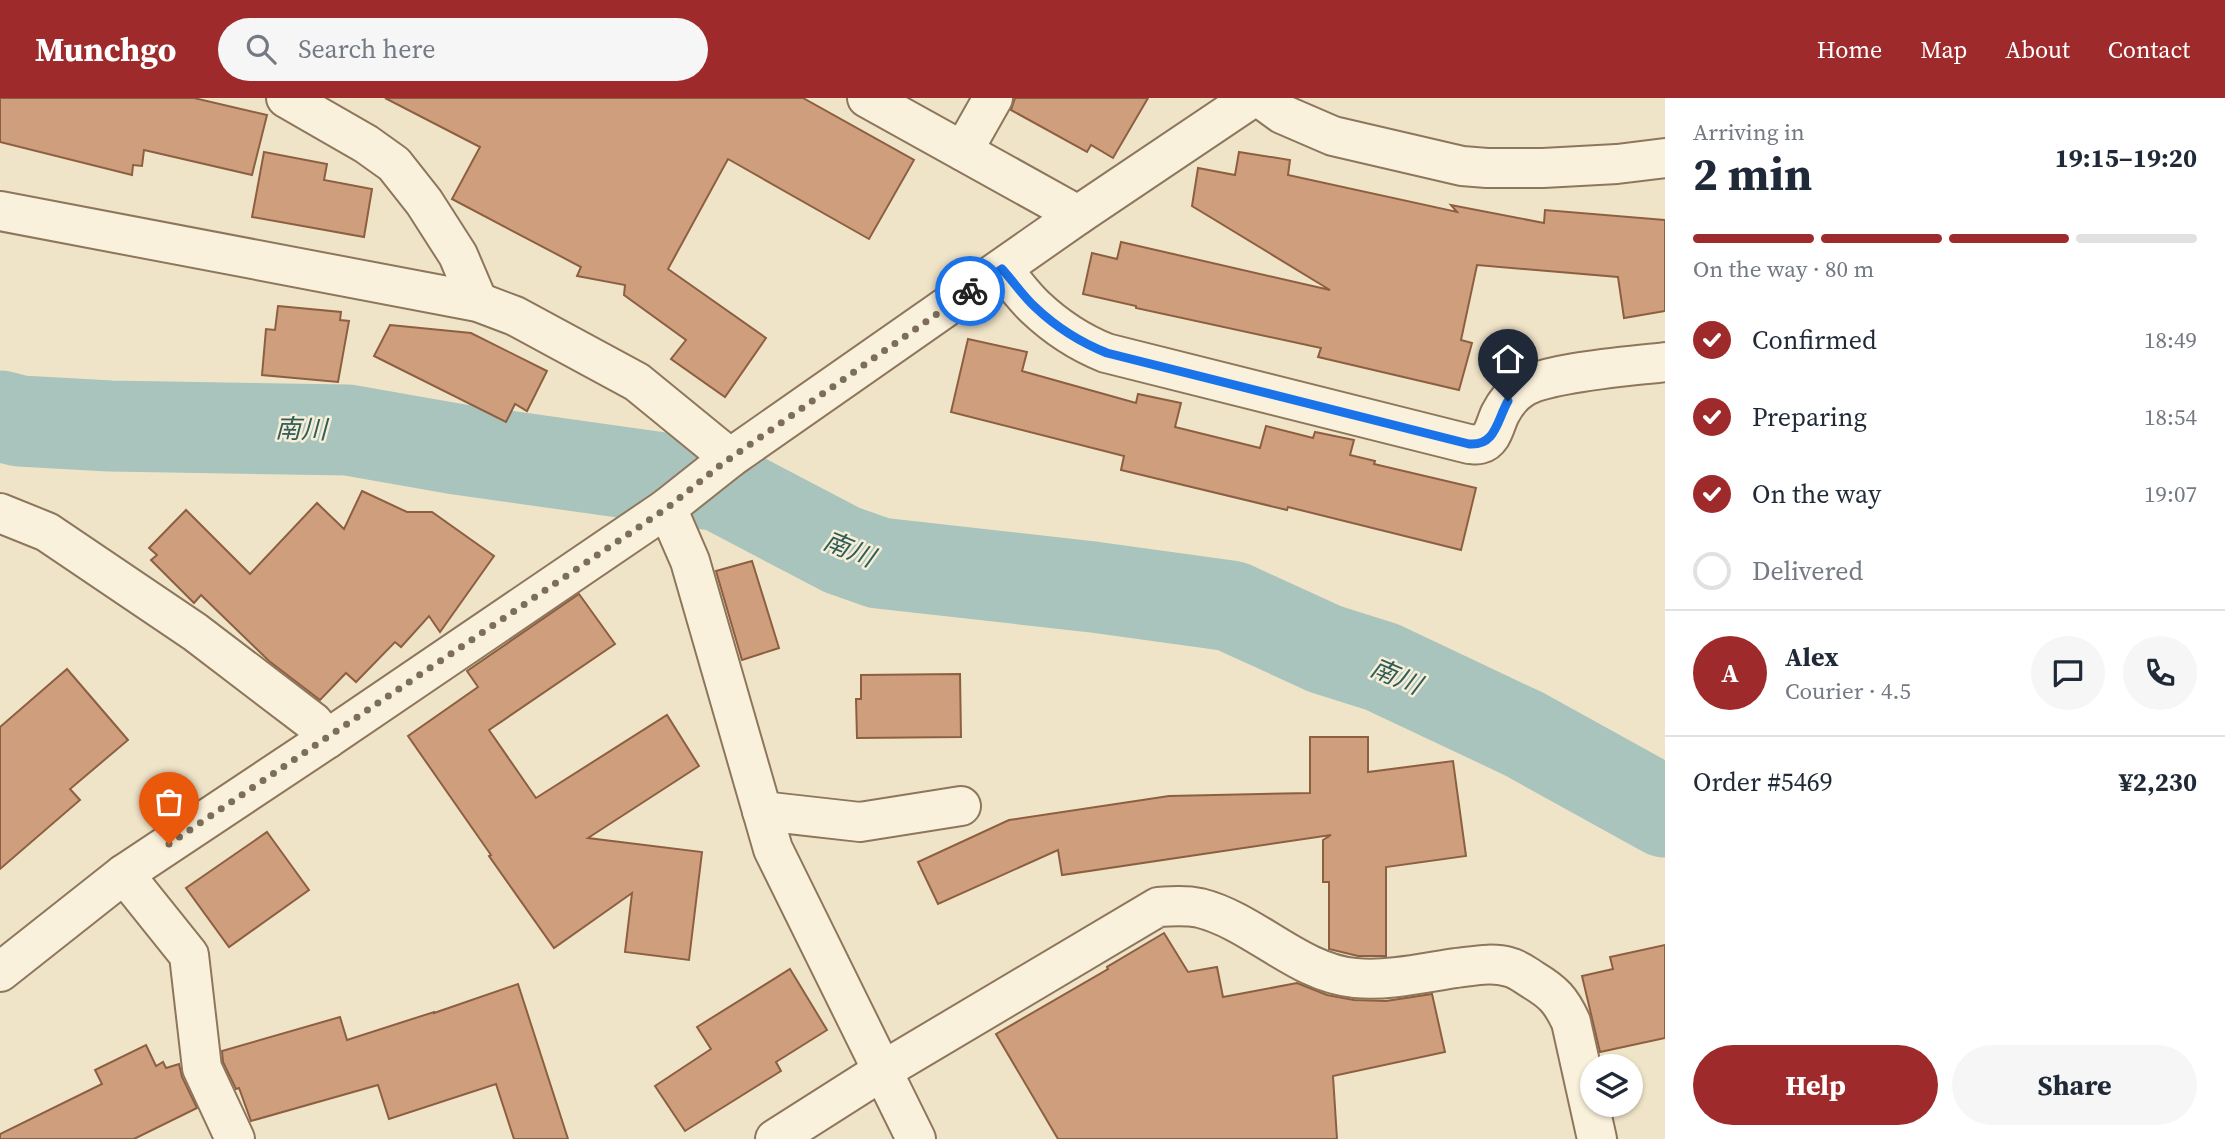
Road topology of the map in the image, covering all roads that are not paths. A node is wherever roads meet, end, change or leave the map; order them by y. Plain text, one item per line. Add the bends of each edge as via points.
1 (286, 98) edge
2 (867, 98) edge
3 (993, 98) edge
4 (1252, 98) edge
5 (1260, 98) edge
6 (963, 151) junction
7 (1665, 158) edge
8 (0, 211) edge
9 (1078, 215) junction
10 (1002, 269) junction
11 (478, 302) junction
12 (1665, 362) edge
13 (726, 461) junction
14 (668, 506) junction
15 (0, 513) edge
16 (327, 739) junction
17 (961, 806) dead end
18 (762, 811) junction
19 (124, 874) junction
20 (0, 972) edge
21 (882, 1071) junction
22 (235, 1139) edge
23 (775, 1139) edge
24 (916, 1139) edge
25 (1597, 1139) edge

1 - 11 street via 394,164 458,255
2 - 6 street
3 - 6 street
4 - 9 street
5 - 7 street via 1282,114 1333,136 1462,166 1543,168
6 - 9 street
8 - 11 street
9 - 10 street
10 - 12 street via 1035,307 1107,353 1469,444 1487,440 1508,401 1533,382
10 - 13 street
11 - 13 street via 515,316 637,382
13 - 14 street
14 - 16 street
14 - 18 street via 690,561
15 - 16 street via 47,532 195,632 313,722
16 - 19 street
17 - 18 street via 860,821
18 - 21 street via 773,849
19 - 20 street
19 - 22 street via 189,955 202,1068
21 - 23 street
21 - 24 street
21 - 25 street via 1157,907 1182,906 1225,918 1325,973 1391,978 1478,965 1512,967 1552,992 1564,1006

